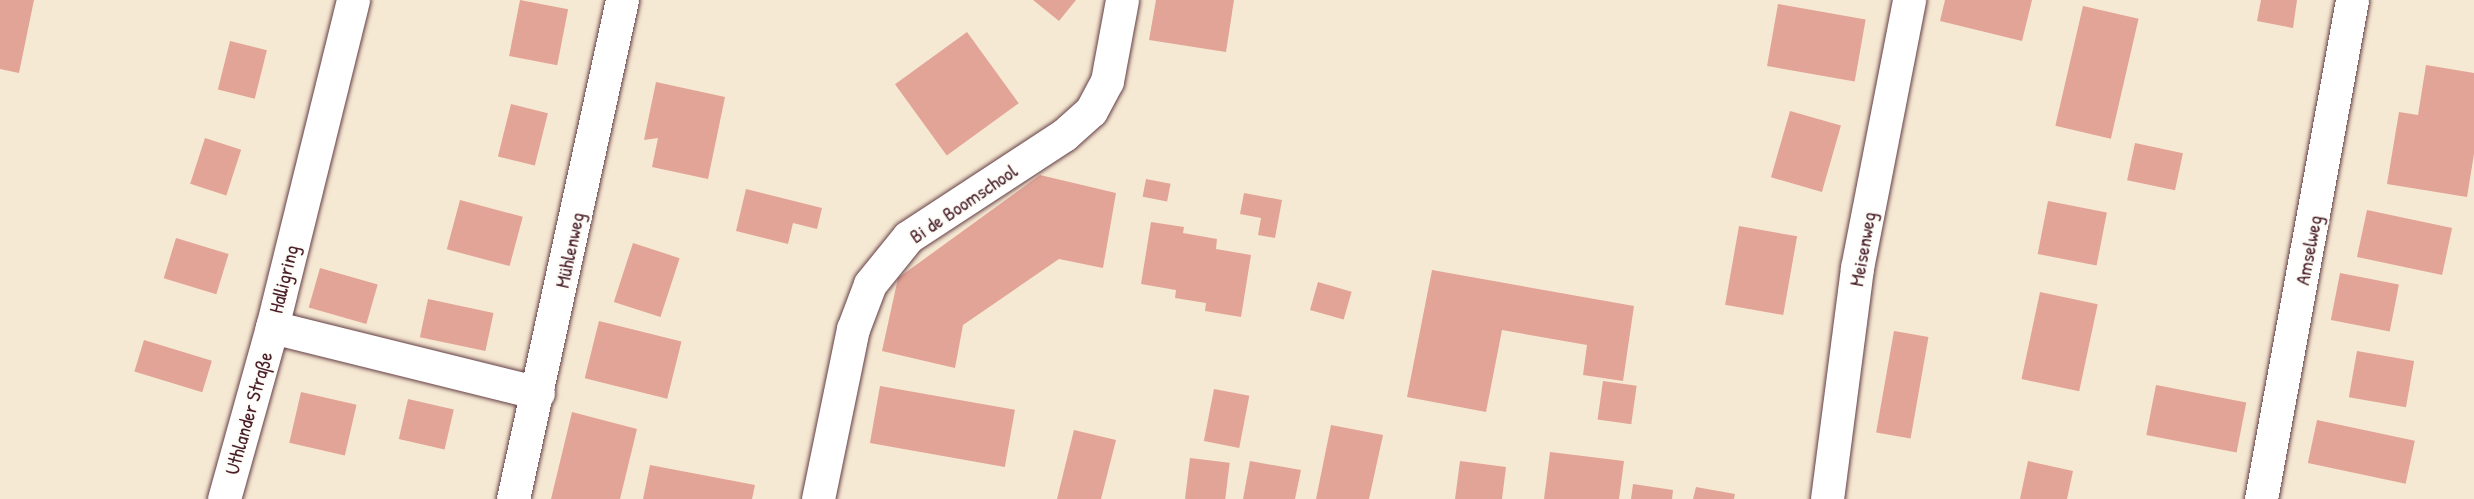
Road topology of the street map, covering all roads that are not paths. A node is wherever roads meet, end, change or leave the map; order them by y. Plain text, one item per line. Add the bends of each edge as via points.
1 (353, 0) edge
2 (622, 0) edge
3 (1122, 0) edge
4 (1909, 0) edge
5 (2352, 0) edge
6 (272, 327) junction
7 (538, 393) junction
8 (224, 499) edge
9 (513, 499) edge
10 (818, 499) edge
11 (1827, 499) edge
12 (2260, 499) edge

1 - 6 street, Halligring
2 - 7 street, Mühlenweg
3 - 10 street, Bi de Boomschool via 1107,81 1091,111 1064,135 908,237 870,284 843,372
4 - 11 street, Meisenweg via 1857,268
5 - 12 street, Amselweg
6 - 7 street, Halligring
6 - 8 street, Uthlander Straße
7 - 9 street, Mühlenweg

